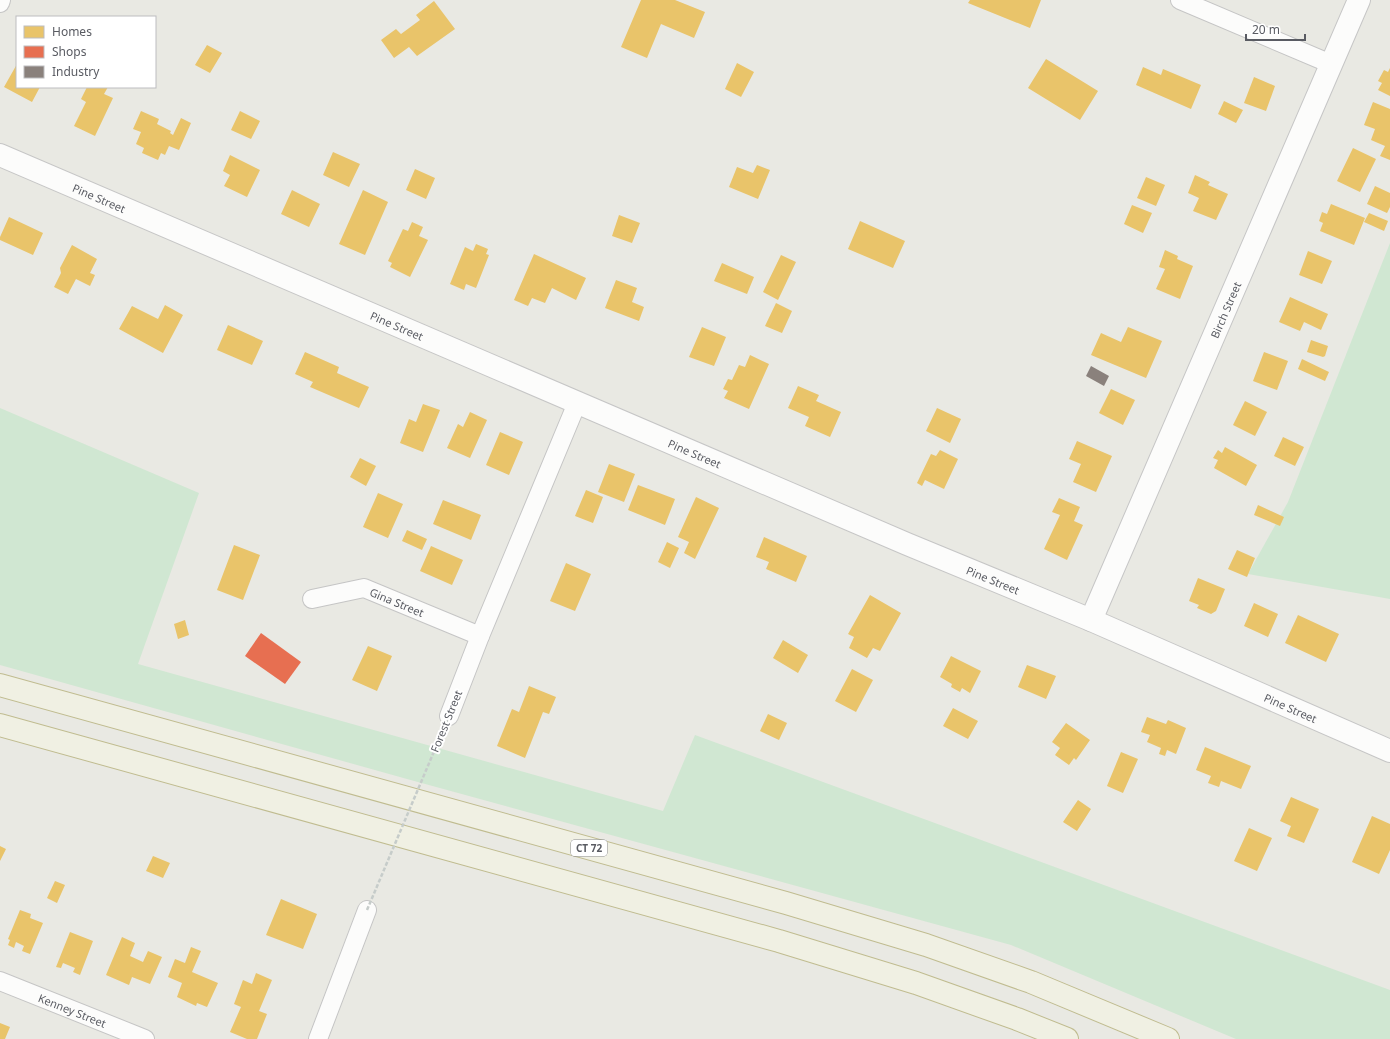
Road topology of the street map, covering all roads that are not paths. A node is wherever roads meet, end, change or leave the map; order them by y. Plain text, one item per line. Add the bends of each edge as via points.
1 (1, 0) edge
2 (1180, 0) edge
3 (1359, 0) edge
4 (0, 3) edge
5 (1330, 64) junction
6 (0, 155) edge
7 (577, 403) junction
8 (312, 599) dead end
9 (1091, 620) junction
10 (480, 636) junction
11 (0, 684) edge
12 (449, 716) road end
13 (0, 725) edge
14 (1390, 751) edge
15 (368, 910) road end
16 (0, 981) edge
17 (106, 1032) edge
18 (145, 1039) edge
19 (318, 1039) edge
20 (1067, 1039) edge
21 (1168, 1039) edge

1 - 4 street
2 - 5 street
3 - 5 main road, Birch Street
5 - 9 main road, Birch Street
6 - 7 main road, Pine Street
7 - 9 main road, Pine Street
7 - 10 street, Forest Street
8 - 10 street, Gina Street via 364,588
9 - 14 main road, Pine Street
10 - 12 street, Forest Street
11 - 21 highway, CT 72 via 786,903 926,945 1031,982
13 - 20 highway via 779,942 916,983
15 - 19 street
16 - 17 street, Kenney Street
17 - 18 street, Kenney Street

